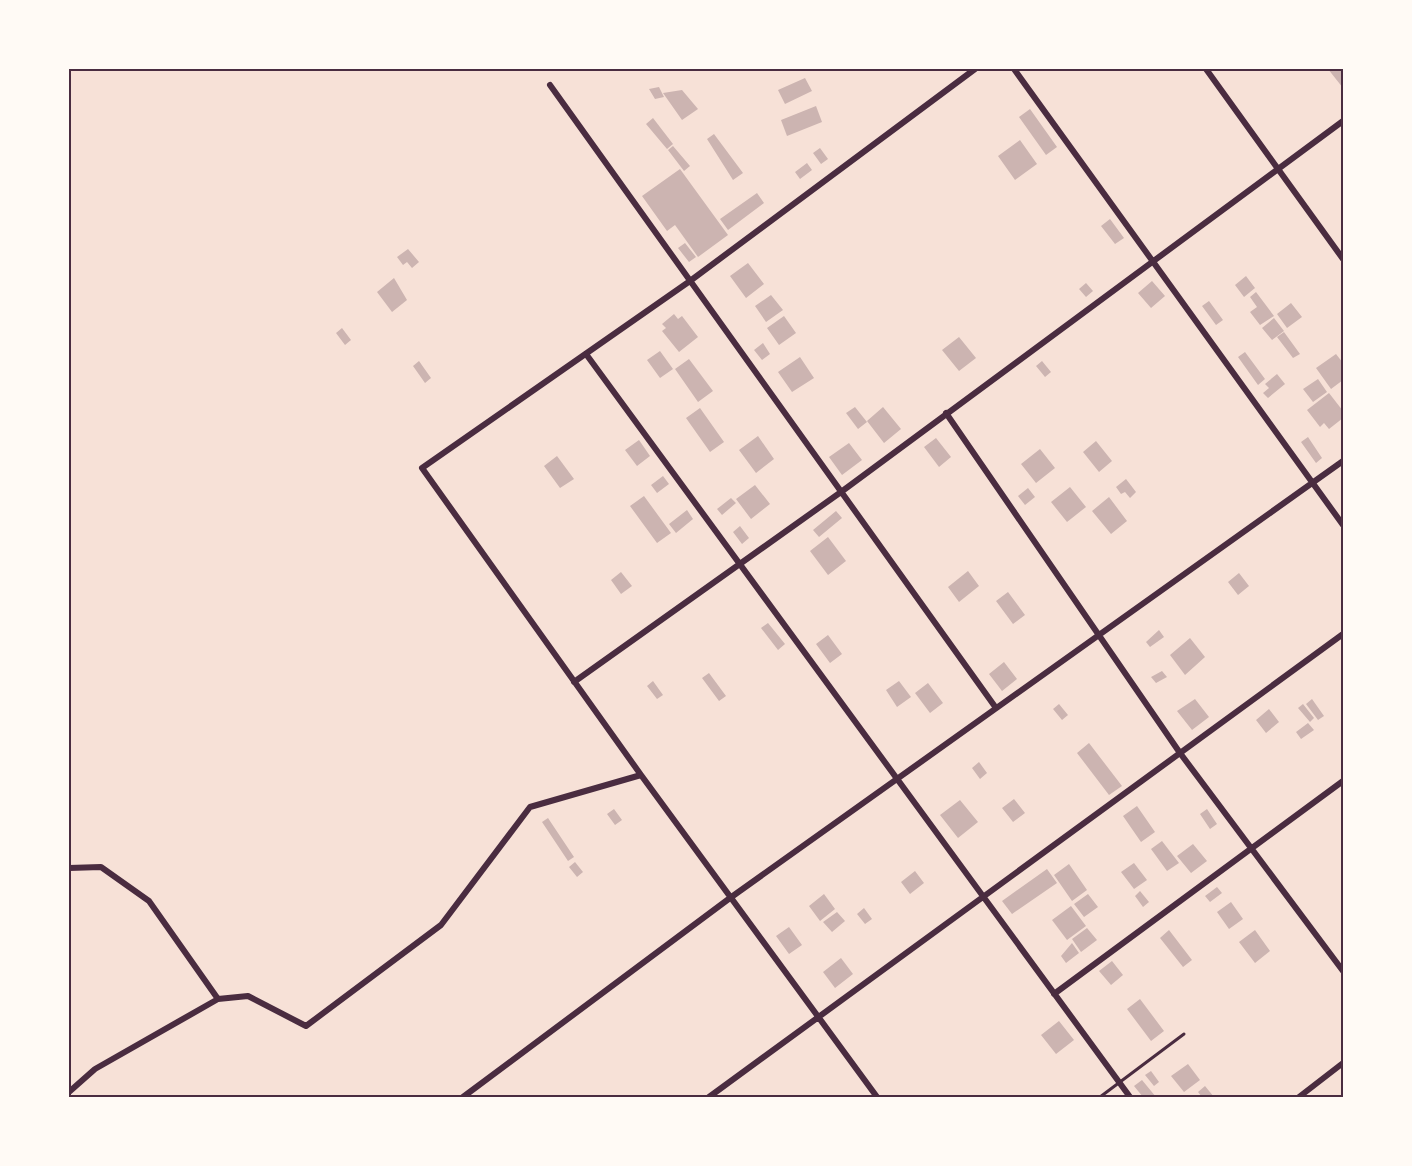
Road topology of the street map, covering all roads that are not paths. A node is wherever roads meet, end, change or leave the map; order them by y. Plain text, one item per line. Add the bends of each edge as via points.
1 (975, 69) edge
2 (1014, 69) edge
3 (1206, 69) edge
4 (550, 85) dead end
5 (1343, 122) edge
6 (1278, 169) junction
7 (1343, 260) edge
8 (1151, 262) junction
9 (690, 281) junction
10 (586, 354) junction
11 (946, 413) junction
12 (1343, 461) edge
13 (1312, 483) junction
14 (841, 492) junction
15 (1343, 525) edge
16 (739, 564) junction
17 (1343, 634) edge
18 (1099, 635) junction
19 (574, 681) junction
20 (996, 708) junction
21 (1180, 753) junction
22 (641, 775) junction
23 (896, 780) junction
24 (1343, 781) edge
25 (1252, 848) junction
26 (69, 868) edge
27 (982, 897) junction
28 (730, 898) junction
29 (1343, 971) edge
30 (1054, 994) junction
31 (218, 999) junction
32 (818, 1017) junction
33 (1184, 1034) dead end
34 (1343, 1063) edge
35 (1119, 1083) junction
36 (69, 1092) edge
37 (463, 1097) edge
38 (709, 1097) edge
39 (877, 1097) edge
40 (1100, 1097) edge
41 (1130, 1097) edge
42 (1299, 1097) edge

1 - 9 street
2 - 8 street
3 - 6 street
4 - 9 street
5 - 6 street
6 - 7 street
6 - 8 street
8 - 11 street
8 - 13 street
9 - 10 street
9 - 14 street
10 - 16 street
10 - 19 street via 422,468
11 - 14 street
11 - 18 street
12 - 13 street
13 - 15 street
13 - 18 street
14 - 16 street
14 - 20 street
16 - 19 street
16 - 23 street
17 - 21 street
18 - 20 street
18 - 21 street
19 - 22 street
20 - 23 street
21 - 25 street
21 - 27 street
22 - 28 street
22 - 31 street via 530,807 441,925 306,1026 248,996
23 - 27 street
23 - 28 street
24 - 25 street
25 - 29 street
25 - 30 street
26 - 31 street via 101,867 149,901
27 - 30 street
27 - 32 street
28 - 32 street
28 - 37 street
30 - 35 street
31 - 36 street via 95,1070
32 - 38 street
32 - 39 street
33 - 35 lane
34 - 42 street
35 - 40 lane
35 - 41 street

